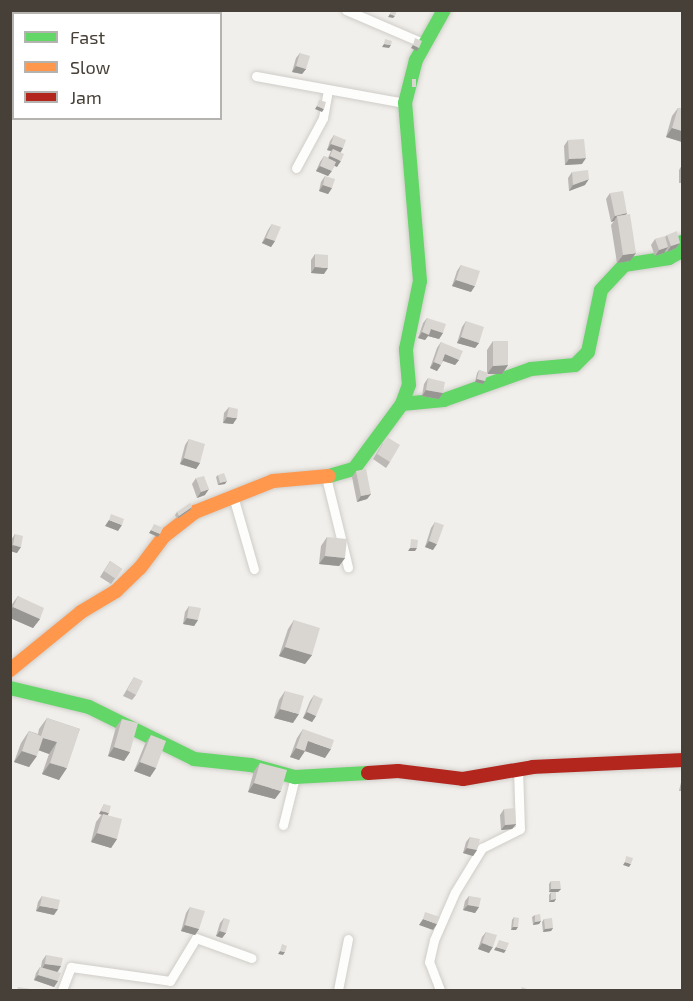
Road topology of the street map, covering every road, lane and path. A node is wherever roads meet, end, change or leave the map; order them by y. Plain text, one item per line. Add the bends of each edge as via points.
1 (346, 10) edge
2 (444, 10) edge
3 (423, 43) junction
4 (256, 76) dead end
5 (328, 88) junction
6 (405, 103) junction
7 (296, 168) dead end
8 (682, 242) edge
9 (402, 404) junction
10 (326, 477) junction
11 (233, 496) junction
12 (348, 567) dead end
13 (254, 569) dead end
14 (10, 670) edge
15 (10, 688) edge
16 (682, 760) edge
17 (518, 770) junction
18 (295, 777) junction
19 (283, 825) dead end
20 (348, 939) dead end
21 (252, 958) dead end
22 (62, 990) edge
23 (338, 990) edge
24 (440, 990) edge

1 - 3 street
2 - 3 street
3 - 6 street
4 - 5 street
5 - 6 street
5 - 7 street via 323,118
6 - 9 street via 420,281 406,349 409,385
8 - 9 street via 678,253 669,258 624,265 601,290 588,352 575,365 531,369 444,400
9 - 10 street via 354,469
10 - 11 street via 273,481
10 - 12 street
11 - 13 street
11 - 14 street via 195,512 163,537 140,568 116,591 81,612
15 - 18 street via 54,696 89,708 194,759 251,765
16 - 17 street via 630,760
17 - 18 street via 463,779 398,771
17 - 24 street via 520,829 482,848 455,892 434,939 429,962
18 - 19 street
20 - 23 street
21 - 22 street via 196,938 170,981 71,967

